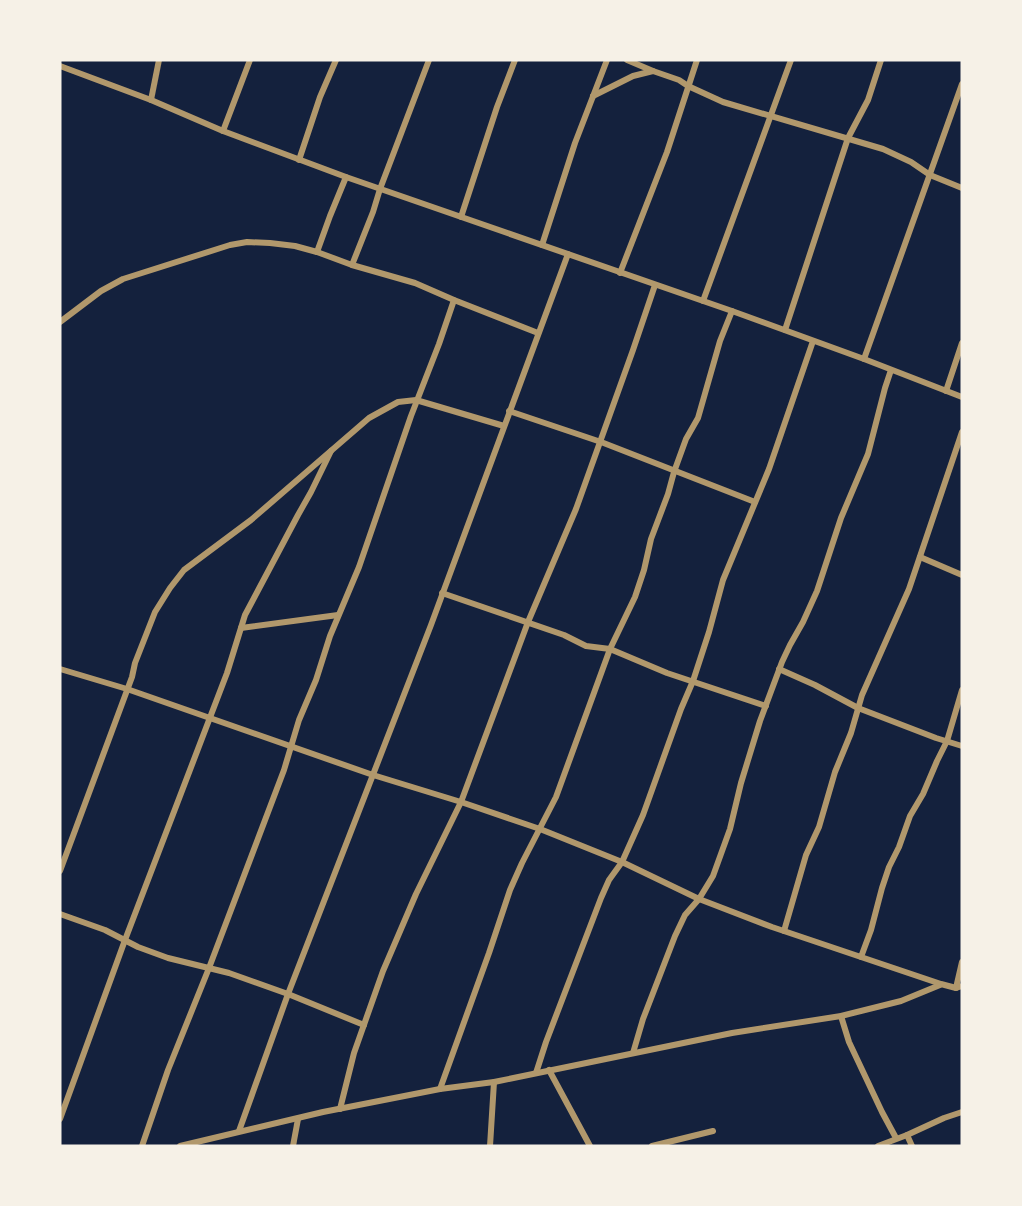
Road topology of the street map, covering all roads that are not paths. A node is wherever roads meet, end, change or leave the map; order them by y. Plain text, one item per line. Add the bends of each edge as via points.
1 (159, 60) edge
2 (250, 60) edge
3 (336, 60) edge
4 (429, 60) edge
5 (514, 60) edge
6 (607, 60) edge
7 (627, 60) edge
8 (697, 60) edge
9 (791, 60) edge
10 (881, 60) edge
11 (60, 66) edge
12 (653, 71) junction
13 (962, 84) edge
14 (688, 87) junction
15 (593, 96) junction
16 (151, 100) junction
17 (771, 116) junction
18 (223, 131) junction
19 (848, 138) junction
20 (299, 160) junction
21 (930, 175) junction
22 (346, 177) junction
23 (962, 188) edge
24 (380, 189) junction
25 (461, 217) junction
26 (542, 245) junction
27 (317, 252) junction
28 (568, 254) junction
29 (352, 265) junction
30 (620, 273) junction
31 (655, 285) junction
32 (454, 300) junction
33 (703, 301) junction
34 (732, 311) junction
35 (60, 322) edge
36 (785, 330) junction
37 (538, 333) junction
38 (813, 341) junction
39 (962, 343) edge
40 (864, 359) junction
41 (891, 370) junction
42 (946, 391) junction
43 (962, 397) edge
44 (416, 400) junction
45 (509, 411) junction
46 (504, 426) junction
47 (962, 432) edge
48 (601, 442) junction
49 (330, 451) junction
50 (674, 472) junction
51 (755, 502) junction
52 (920, 557) junction
53 (962, 575) edge
54 (442, 593) junction
55 (338, 615) junction
56 (528, 622) junction
57 (242, 628) junction
58 (610, 649) junction
59 (60, 669) edge
60 (779, 669) junction
61 (693, 681) junction
62 (127, 689) junction
63 (962, 690) edge
64 (766, 706) junction
65 (858, 708) junction
66 (210, 717) junction
67 (947, 741) junction
68 (291, 746) junction
69 (962, 746) edge
70 (373, 775) junction
71 (461, 802) junction
72 (540, 829) junction
73 (622, 862) junction
74 (60, 871) edge
75 (699, 899) junction
76 (60, 914) edge
77 (784, 931) junction
78 (124, 940) junction
79 (861, 957) junction
80 (962, 962) edge
81 (209, 968) junction
82 (940, 984) junction
83 (959, 987) edge
84 (288, 994) junction
85 (841, 1016) junction
86 (364, 1025) junction
87 (633, 1053) junction
88 (549, 1070) junction
89 (536, 1073) junction
90 (494, 1082) junction
91 (440, 1089) junction
92 (340, 1109) junction
93 (962, 1112) edge
94 (60, 1119) edge
95 (298, 1119) junction
96 (239, 1131) junction
97 (713, 1131) dead end
98 (907, 1135) junction
99 (896, 1138) junction
100 (490, 1145) edge
101 (142, 1146) edge
102 (180, 1146) edge
103 (293, 1146) edge
104 (499, 1146) edge
105 (590, 1146) edge
106 (652, 1146) edge
107 (878, 1146) edge
108 (912, 1146) edge

1 - 16 street
2 - 18 street
3 - 20 street
4 - 24 street
5 - 25 street
6 - 15 street
7 - 12 street
8 - 14 street
9 - 17 street
10 - 19 street via 868,100
11 - 16 street
12 - 14 street
12 - 15 street via 633,76
13 - 21 street
14 - 17 street
14 - 30 street
15 - 26 street
16 - 18 street
17 - 19 street
17 - 33 street
18 - 20 street
19 - 21 street via 883,149
19 - 36 street
20 - 22 street
21 - 23 street
21 - 40 street
22 - 24 street
22 - 27 street
24 - 25 street
24 - 29 street
25 - 26 street
26 - 28 street
27 - 29 street
27 - 35 street via 270,243 230,245 123,279
28 - 30 street
28 - 37 street
29 - 32 street
30 - 31 street
31 - 33 street
31 - 48 street
32 - 37 street
32 - 44 street
33 - 34 street
34 - 36 street
34 - 50 street via 698,418
36 - 38 street
37 - 45 street
38 - 40 street
38 - 51 street
39 - 42 street
40 - 41 street
41 - 42 street
41 - 60 street via 868,454 844,509 817,591
42 - 43 street
44 - 46 street
44 - 49 street via 399,402 369,418
44 - 55 street
45 - 46 street
45 - 48 street
46 - 54 street
47 - 52 street
48 - 50 street
48 - 56 street
49 - 57 street via 255,595
49 - 62 street via 251,520 184,570 155,612
50 - 51 street
50 - 58 street via 635,597
51 - 61 street via 723,580
52 - 53 street
52 - 65 street
54 - 56 street
54 - 70 street
55 - 57 street
55 - 68 street
56 - 58 street via 586,646
56 - 71 street
57 - 66 street
58 - 61 street
58 - 72 street via 556,797
59 - 62 street
60 - 64 street
60 - 65 street
61 - 64 street
61 - 73 street
62 - 66 street
62 - 74 street
63 - 67 street
64 - 75 street via 723,851
65 - 67 street
65 - 77 street via 806,855
66 - 68 street
66 - 78 street
67 - 69 street
67 - 79 street via 889,867
68 - 70 street
68 - 81 street
70 - 71 street
70 - 84 street
71 - 72 street
71 - 86 street via 416,894
72 - 73 street
72 - 91 street via 510,890
73 - 75 street
73 - 89 street via 601,898
75 - 77 street
75 - 87 street via 685,915 675,936
76 - 78 street
77 - 79 street
78 - 81 street via 168,958
78 - 94 street
79 - 82 street
80 - 83 street
81 - 84 street
81 - 101 street
82 - 83 street
82 - 85 street via 901,1001
84 - 86 street
84 - 96 street
85 - 87 street
85 - 99 street via 849,1042
86 - 92 street
87 - 88 street
88 - 89 street
88 - 105 street
89 - 90 street
90 - 91 street
90 - 100 street
91 - 92 street
92 - 95 street
93 - 98 street
95 - 96 street
95 - 103 street
96 - 102 street
97 - 106 street
98 - 99 street
98 - 108 street
99 - 107 street
100 - 104 street

